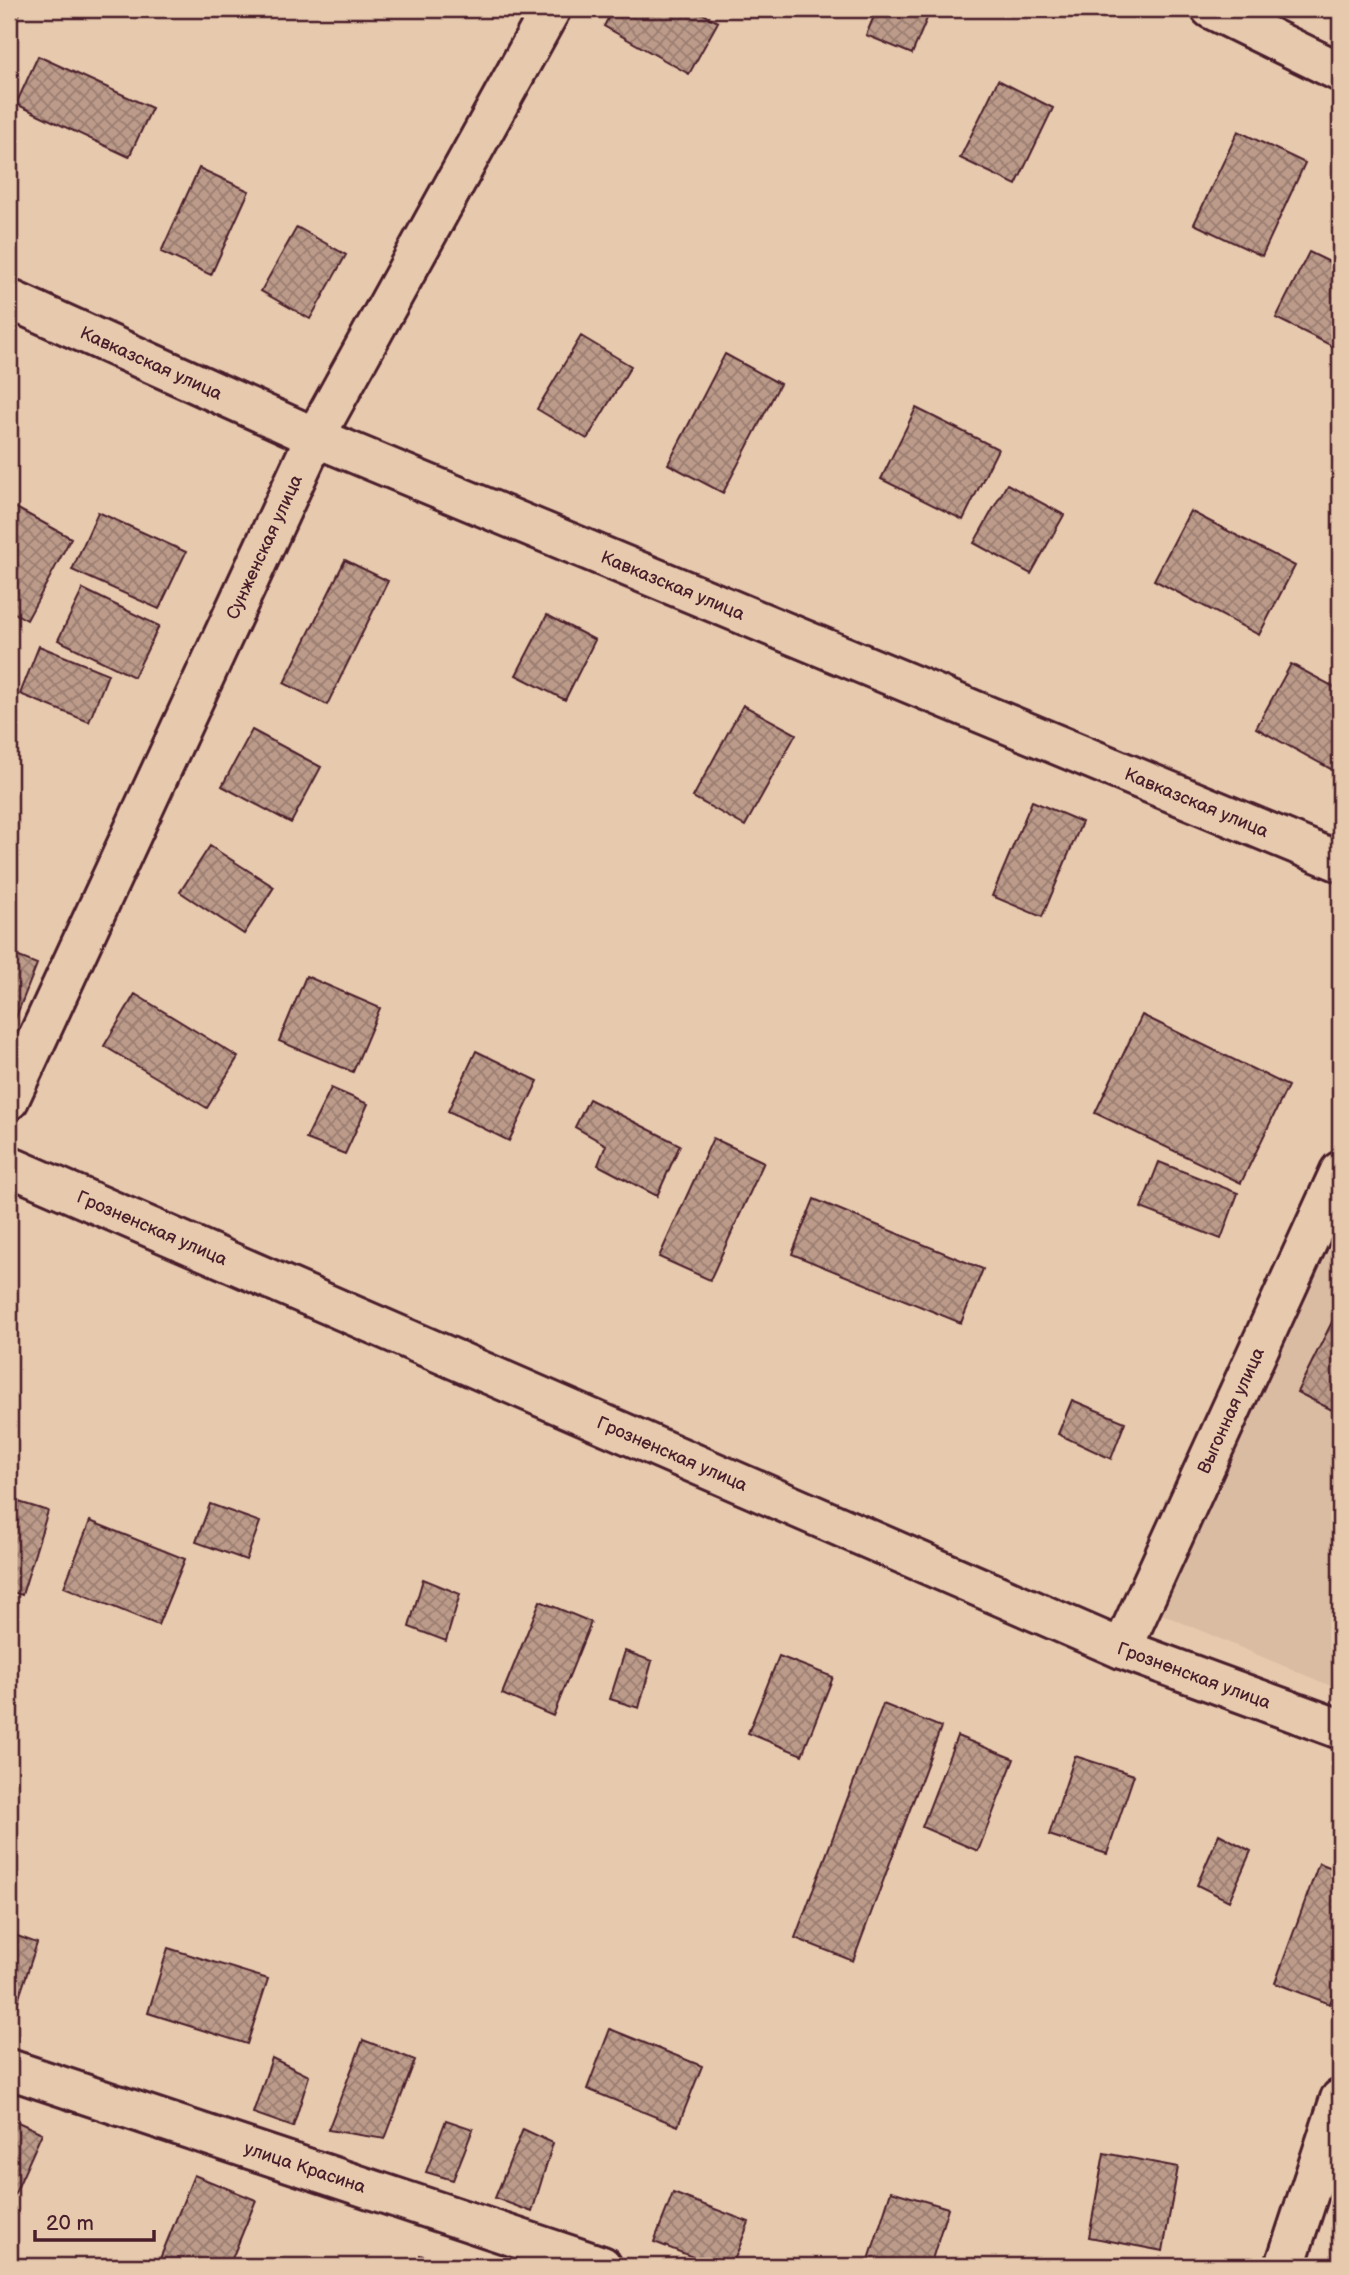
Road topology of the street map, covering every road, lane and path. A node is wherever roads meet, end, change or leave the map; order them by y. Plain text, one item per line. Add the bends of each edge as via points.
1 (551, 9) edge
2 (1211, 9) edge
3 (1340, 72) edge
4 (9, 299) edge
5 (315, 437) junction
6 (1340, 862) edge
7 (9, 1100) edge
8 (9, 1166) edge
9 (1340, 1171) edge
10 (1122, 1649) junction
11 (1340, 1730) edge
12 (9, 2069) edge
13 (1340, 2099) edge
14 (601, 2266) edge
15 (1284, 2266) edge

1 - 5 street, Сунженская улица
2 - 3 street
4 - 5 street, Кавказская улица
5 - 6 street, Кавказская улица
5 - 7 street, Сунженская улица
8 - 10 street, Грозненская улица
9 - 10 street, Выгонная улица
10 - 11 street, Грозненская улица
12 - 14 street, улица Красина
13 - 15 street

